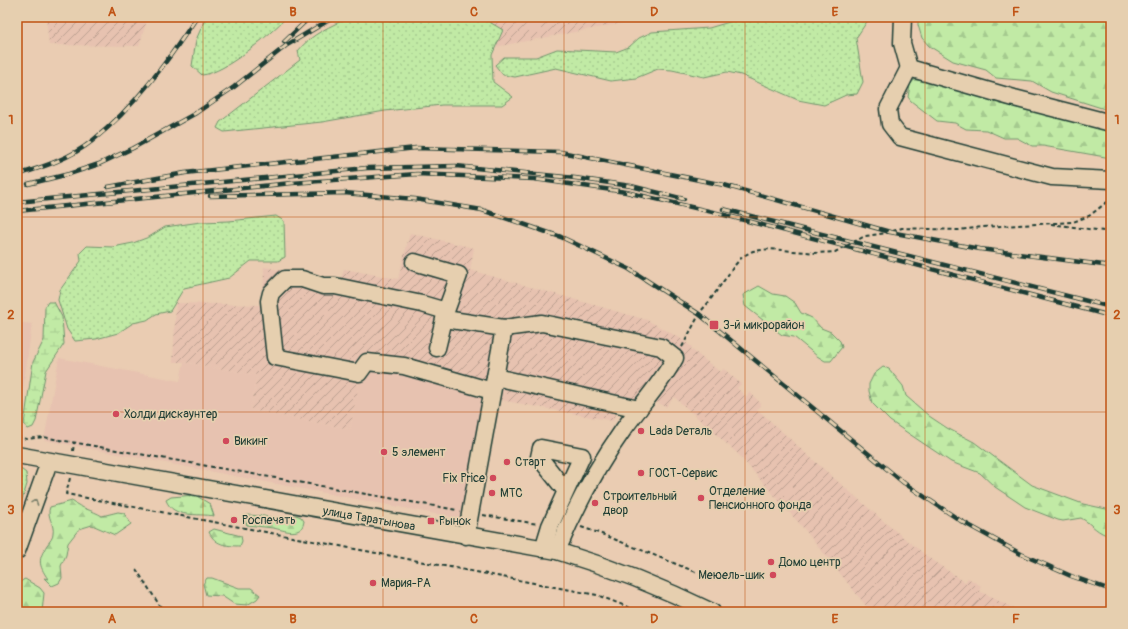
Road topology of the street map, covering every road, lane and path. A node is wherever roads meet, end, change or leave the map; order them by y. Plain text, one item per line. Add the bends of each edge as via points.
1 (903, 17) edge
2 (909, 68) junction
3 (1111, 123) edge
4 (1111, 180) edge
5 (1111, 195) edge
6 (1044, 223) junction
7 (1111, 232) edge
8 (414, 262) dead end
9 (445, 315) junction
10 (504, 328) junction
11 (437, 348) dead end
12 (675, 358) junction
13 (494, 384) junction
14 (639, 409) junction
15 (17, 437) edge
16 (74, 443) junction
17 (17, 455) edge
18 (49, 462) junction
19 (72, 466) junction
20 (566, 490) dead end
21 (470, 512) junction
22 (568, 524) junction
23 (550, 526) junction
24 (466, 536) junction
25 (550, 550) junction
26 (17, 551) edge
27 (136, 570) dead end
28 (696, 572) dead end
29 (164, 612) edge
30 (642, 612) edge
31 (712, 612) edge

1 - 2 street via 902,43
2 - 3 street
2 - 4 street via 888,110 890,124 900,137 1052,177
5 - 6 path via 1107,202 1089,216 1074,222
6 - 7 path
6 - 12 path via 959,230 902,228 865,236 835,252 770,249 753,251 743,256 735,265 701,311
8 - 9 street via 459,275
9 - 10 street
9 - 11 street
9 - 13 street via 422,304 342,287 323,286 302,279 285,279 271,293 269,301 275,357 358,373 367,362 404,366
10 - 12 street via 542,323 661,347
10 - 13 street
12 - 14 street
13 - 14 street
13 - 21 street
14 - 22 street via 588,484
15 - 16 path via 43,437
16 - 19 path
16 - 21 path
17 - 18 street, улица Таратынова
18 - 19 street, улица Таратынова
26 -> 18 street
19 - 24 street, улица Таратынова
19 - 30 path via 66,494 597,595
20 - 23 street
21 - 23 path
21 - 24 street
22 - 25 street
22 - 28 path via 599,533
23 - 25 street
24 - 25 street, улица Таратынова
25 - 31 street, улица Таратынова via 594,562 640,579
27 - 29 path

